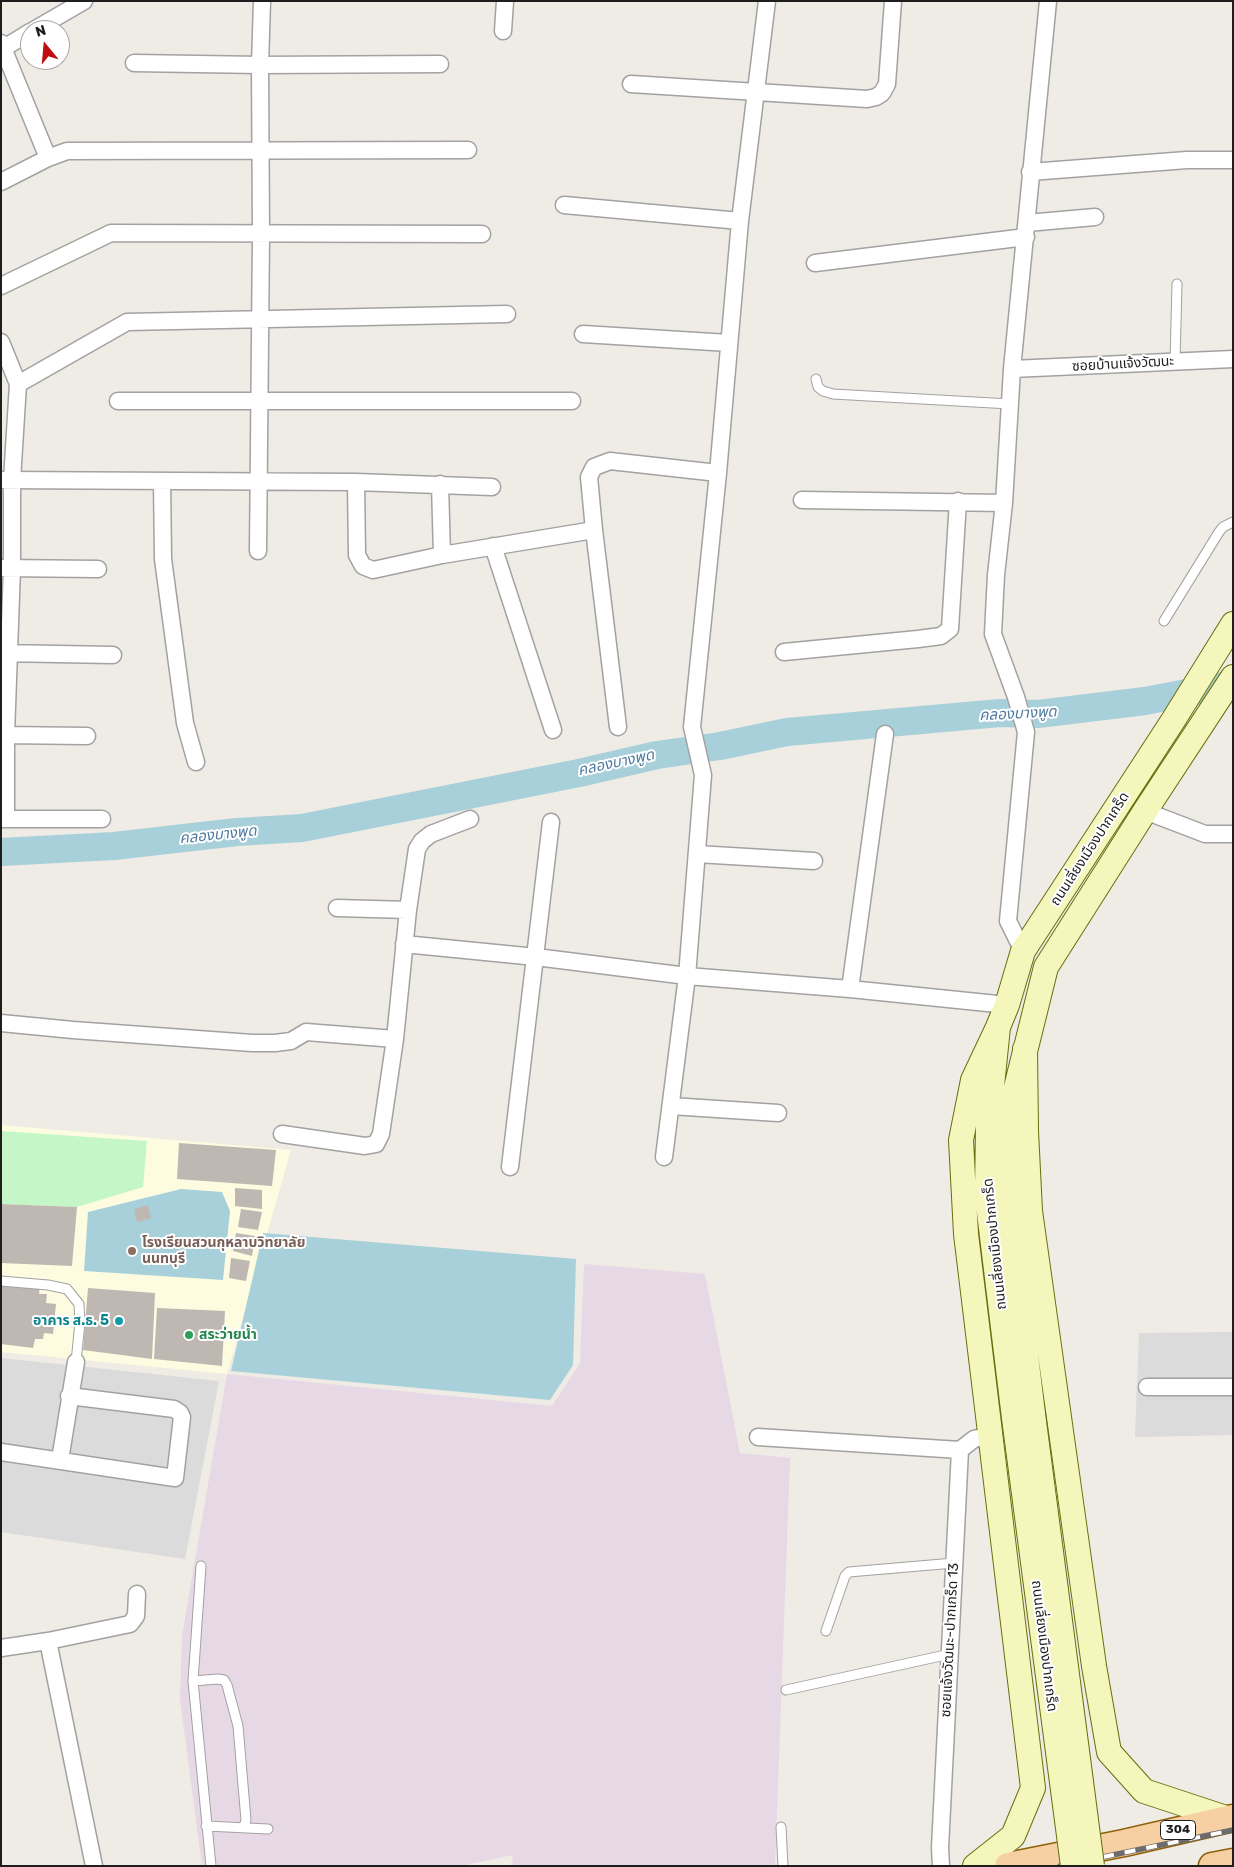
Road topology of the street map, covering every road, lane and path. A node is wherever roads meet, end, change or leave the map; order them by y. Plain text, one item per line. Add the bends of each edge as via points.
1 (84, 1) edge
2 (262, 1) edge
3 (505, 1) edge
4 (767, 1) edge
5 (893, 1) edge
6 (1048, 1) edge
7 (51, 20) edge
8 (503, 31) dead end
9 (20, 37) edge
10 (2, 45) edge
11 (134, 63) dead end
12 (260, 64) junction
13 (440, 64) dead end
14 (6, 68) edge
15 (631, 84) dead end
16 (756, 91) junction
17 (261, 149) junction
18 (468, 150) dead end
19 (48, 158) junction
20 (1233, 160) edge
21 (1030, 172) junction
22 (1, 182) edge
23 (564, 204) dead end
24 (1095, 217) dead end
25 (740, 221) junction
26 (1027, 230) junction
27 (261, 234) junction
28 (482, 234) dead end
29 (815, 263) dead end
30 (1177, 284) dead end
31 (1, 286) edge
32 (507, 314) dead end
33 (260, 320) junction
34 (583, 334) dead end
35 (1, 342) edge
36 (729, 343) junction
37 (1233, 359) edge
38 (1175, 362) junction
39 (1012, 369) junction
40 (816, 379) dead end
41 (18, 384) junction
42 (118, 401) dead end
43 (572, 401) dead end
44 (258, 402) junction
45 (1010, 404) junction
46 (718, 473) junction
47 (7, 480) edge
48 (162, 481) junction
49 (258, 482) junction
50 (356, 482) junction
51 (440, 484) junction
52 (492, 487) dead end
53 (802, 500) dead end
54 (958, 501) junction
55 (1004, 502) junction
56 (1233, 522) edge
57 (594, 530) junction
58 (493, 546) junction
59 (258, 550) dead end
60 (442, 555) junction
61 (7, 568) edge
62 (98, 569) dead end
63 (1164, 620) dead end
64 (1233, 624) edge
65 (784, 652) dead end
66 (5, 653) edge
67 (113, 655) dead end
68 (1233, 677) edge
69 (618, 727) dead end
70 (552, 730) dead end
71 (885, 734) dead end
72 (4, 735) edge
73 (88, 736) dead end
74 (196, 762) dead end
75 (1145, 811) junction
76 (4, 819) edge
77 (102, 819) dead end
78 (470, 819) dead end
79 (551, 822) dead end
80 (1233, 834) edge
81 (697, 854) junction
82 (814, 862) dead end
83 (337, 908) dead end
84 (408, 910) junction
85 (404, 944) junction
86 (1023, 951) junction
87 (536, 957) junction
88 (687, 976) junction
89 (850, 989) junction
90 (1007, 1005) junction
91 (1, 1023) edge
92 (998, 1027) junction
93 (395, 1039) junction
94 (1025, 1050) junction
95 (671, 1106) junction
96 (778, 1113) dead end
97 (282, 1134) dead end
98 (664, 1157) dead end
99 (510, 1167) dead end
100 (1, 1281) edge
101 (76, 1362) joint
102 (1147, 1387) dead end
103 (1233, 1387) edge
104 (69, 1396) junction
105 (1023, 1416) junction
106 (991, 1435) junction
107 (758, 1437) dead end
108 (960, 1450) junction
109 (1, 1452) edge
110 (60, 1460) junction
111 (954, 1563) junction
112 (201, 1566) dead end
113 (137, 1594) dead end
114 (826, 1631) dead end
115 (48, 1641) junction
116 (1, 1648) edge
117 (950, 1654) junction
118 (1094, 1666) junction
119 (192, 1681) junction
120 (1021, 1685) junction
121 (786, 1690) dead end
122 (1231, 1818) edge
123 (206, 1826) junction
124 (244, 1827) junction
125 (780, 1827) dead end
126 (268, 1829) dead end
127 (1124, 1843) junction
128 (1075, 1862) edge
129 (94, 1866) edge
130 (210, 1866) edge
131 (782, 1866) edge
132 (941, 1866) edge
133 (975, 1866) edge
134 (1008, 1866) edge
135 (1092, 1866) edge
136 (1106, 1866) edge

1 - 7 street
2 - 12 street
3 - 8 street
4 - 16 street
5 - 16 street via 887,84 876,97
6 - 21 street
9 - 10 street
10 - 14 street
11 - 12 street
12 - 13 street
12 - 17 street
14 - 19 street
15 - 16 street
16 - 25 street
17 - 18 street
17 - 19 street via 67,151
17 - 27 street
19 - 22 street
20 - 21 street via 1187,160
21 - 26 street
23 - 25 street
24 - 26 street
25 - 36 street
26 - 29 street
26 - 39 street
27 - 28 street
27 - 31 street via 112,233
27 - 33 street
30 - 38 lane
32 - 33 street
33 - 41 street via 127,322
33 - 44 street
34 - 36 street
35 - 41 street
36 - 46 street
37 - 38 street, ซอยบ้านแจ้งวัฒนะ
38 - 39 street, ซอยบ้านแจ้งวัฒนะ
39 - 45 street
40 - 45 lane via 818,388 833,394
41 - 47 street
42 - 44 street
43 - 44 street
44 - 49 street
45 - 55 street
46 - 57 street via 610,461 594,467 589,478
46 - 81 street via 692,727 703,775
47 - 48 street
47 - 61 street
48 - 49 street
48 - 74 street via 163,560 185,723
49 - 50 street
49 - 59 street
50 - 51 street
50 - 60 street via 357,555 363,566 373,570
51 - 52 street
51 - 60 street
53 - 54 street
54 - 55 street
54 - 65 street via 950,629 942,636
55 - 86 street via 993,634 1026,732 1008,921
56 - 63 lane via 1219,532
57 - 58 street
57 - 69 street
58 - 60 street
58 - 70 street
61 - 62 street
61 - 66 street
64 - 86 main road, ถนนเลี่ยงเมืองปากเกร็ด
66 - 67 street
66 - 72 street
68 - 75 main road, ถนนเลี่ยงเมืองปากเกร็ด
71 - 89 street
72 - 73 street
72 - 76 street
75 - 80 street via 1205,834
75 - 94 main road, ถนนเลี่ยงเมืองปากเกร็ด via 1046,967
76 - 77 street
78 - 84 street via 431,834 422,841 417,849
79 - 87 street
81 - 82 street
81 - 88 street
83 - 84 street
84 - 85 street
85 - 87 street
85 - 93 street
86 - 90 main road, ถนนเลี่ยงเมืองปากเกร็ด
87 - 88 street
87 - 99 street
88 - 89 street
88 - 95 street
89 - 90 street
90 - 92 main road, ถนนเลี่ยงเมืองปากเกร็ด
91 - 93 street via 252,1043 291,1041 306,1032
92 - 105 main road, ถนนเลี่ยงเมืองปากเกร็ด via 988,1125 987,1195
92 - 106 main road via 973,1080 961,1140 966,1234
93 - 97 street via 381,1134 376,1144 365,1146
94 - 105 main road, ถนนเลี่ยงเมืองปากเกร็ด via 1008,1120 1006,1186
94 - 118 main road via 1030,1211
95 - 96 street
95 - 98 street
100 - 101 lane via 67,1289 79,1304
101 - 104 street
102 - 103 street
104 - 110 street
104 - 110 street via 174,1409 180,1413 176,1478
105 - 128 main road, ถนนเลี่ยงเมืองปากเกร็ด, bridge
105 - 135 main road, ถนนเลี่ยงเมืองปากเกร็ด, bridge
106 - 108 street via 974,1439
106 - 120 main road
107 - 108 street
108 - 111 street, ซอยแจ้งวัฒนะ-ปากเกร็ด 13
109 - 110 street
111 - 114 lane via 849,1572
111 - 117 street, ซอยแจ้งวัฒนะ-ปากเกร็ด 13
112 - 119 lane
113 - 115 street via 136,1616 130,1624
115 - 116 street
115 - 129 street
117 - 121 lane
117 - 132 street, ซอยแจ้งวัฒนะ-ปากเกร็ด 13
118 - 120 main road via 1090,1683 1075,1700 1056,1705 1033,1696
118 - 122 main road via 1109,1752 1144,1791
119 - 123 lane
119 - 124 lane via 218,1679 224,1680 226,1685 238,1726
120 - 133 main road via 1033,1788 1013,1836
122 - 127 main road, 304
123 - 124 lane
123 - 130 lane
124 - 126 lane
125 - 131 lane
127 - 128 main road, 304
127 - 136 main road via 1112,1849
128 - 134 main road, 304

